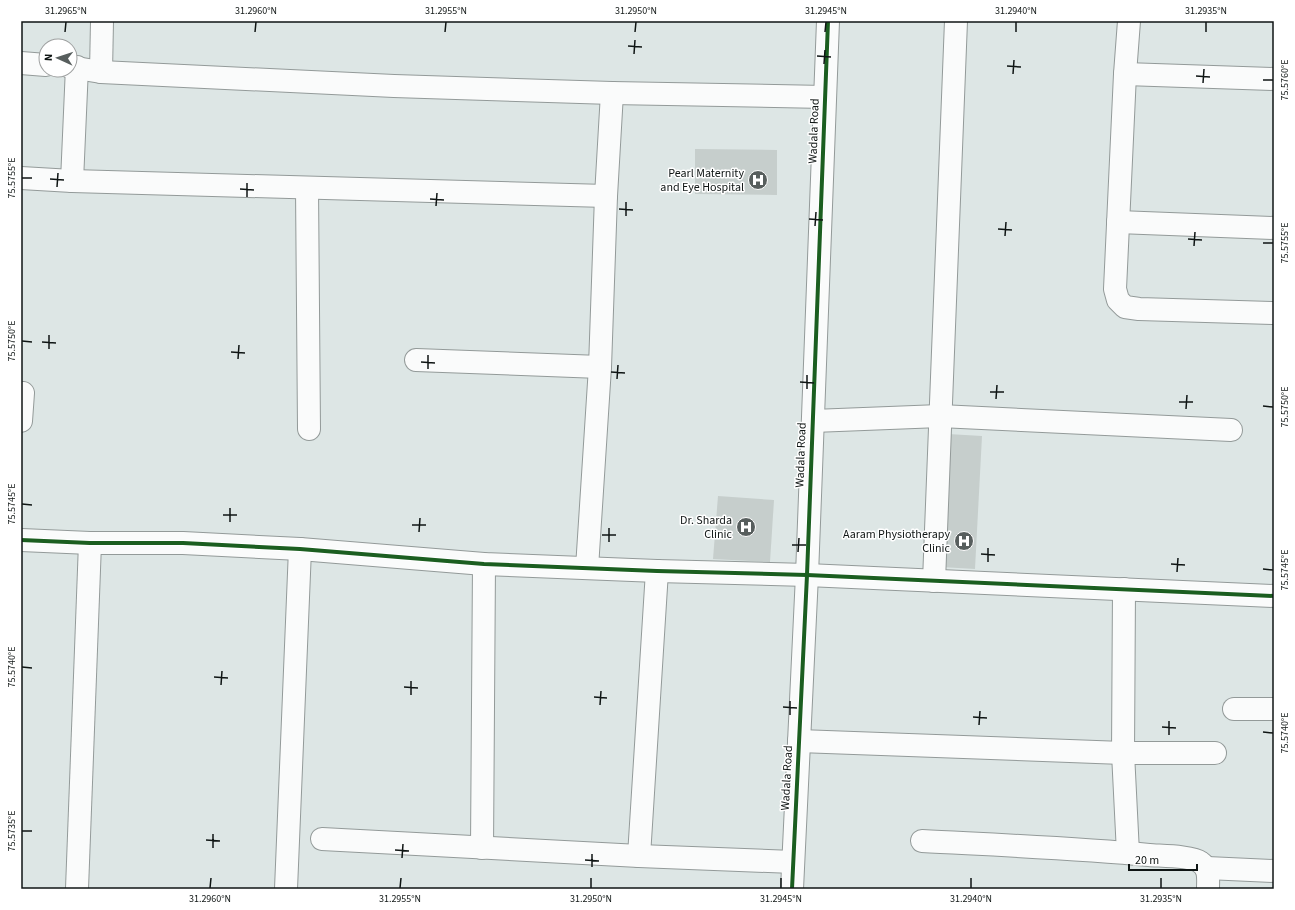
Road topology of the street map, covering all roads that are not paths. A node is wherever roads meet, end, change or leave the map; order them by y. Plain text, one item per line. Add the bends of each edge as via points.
1 (102, 21) edge
2 (828, 21) edge
3 (956, 21) edge
4 (1129, 21) edge
5 (21, 64) edge
6 (38, 65) edge
7 (78, 68) edge
8 (102, 72) junction
9 (1125, 74) junction
10 (74, 78) edge
11 (1274, 79) edge
12 (612, 93) junction
13 (825, 98) junction
14 (21, 178) edge
15 (72, 181) junction
16 (307, 188) junction
17 (606, 196) junction
18 (1118, 222) junction
19 (1274, 228) edge
20 (1274, 313) edge
21 (416, 360) dead end
22 (600, 367) junction
23 (24, 393) dead end
24 (940, 416) junction
25 (21, 421) edge
26 (813, 421) junction
27 (309, 430) dead end
28 (1232, 430) dead end
29 (21, 540) edge
30 (90, 543) junction
31 (300, 549) junction
32 (484, 564) junction
33 (587, 568) junction
34 (657, 571) junction
35 (807, 575) junction
36 (934, 581) junction
37 (1124, 589) junction
38 (1274, 596) edge
39 (1234, 709) dead end
40 (1274, 709) edge
41 (799, 741) junction
42 (1123, 753) junction
43 (1214, 753) dead end
44 (322, 839) dead end
45 (922, 841) dead end
46 (482, 848) junction
47 (1128, 853) junction
48 (639, 856) junction
49 (793, 862) junction
50 (1274, 871) edge
51 (1207, 878) edge
52 (77, 889) edge
53 (286, 889) edge
54 (792, 889) edge

1 - 8 street
2 - 13 street, Wadala Road
3 - 24 street
4 - 9 street
5 - 6 street
7 - 8 street
8 - 12 street
9 - 11 street
9 - 18 street
10 - 15 street
12 - 13 street
12 - 17 street
13 - 26 street, Wadala Road
14 - 15 street
15 - 16 street
16 - 17 street
16 - 27 street
17 - 22 street
18 - 19 street
18 - 20 street via 1115,289 1118,300 1125,307
21 - 22 street
22 - 33 street
23 - 25 street
24 - 26 street
24 - 28 street
24 - 36 street
26 - 35 street, Wadala Road
29 - 30 street
30 - 31 street via 183,543
30 - 52 street
31 - 32 street
31 - 53 street
32 - 33 street
32 - 46 street
33 - 34 street
34 - 35 street
34 - 48 street
35 - 36 street
35 - 41 street, Wadala Road
36 - 37 street
37 - 38 street
37 - 42 street
39 - 40 street
41 - 42 street
41 - 49 street, Wadala Road
42 - 43 street
42 - 47 street
44 - 46 street
45 - 47 street
46 - 48 street
47 - 51 street via 1199,861
48 - 49 street
49 - 54 street, Wadala Road
50 - 51 street

